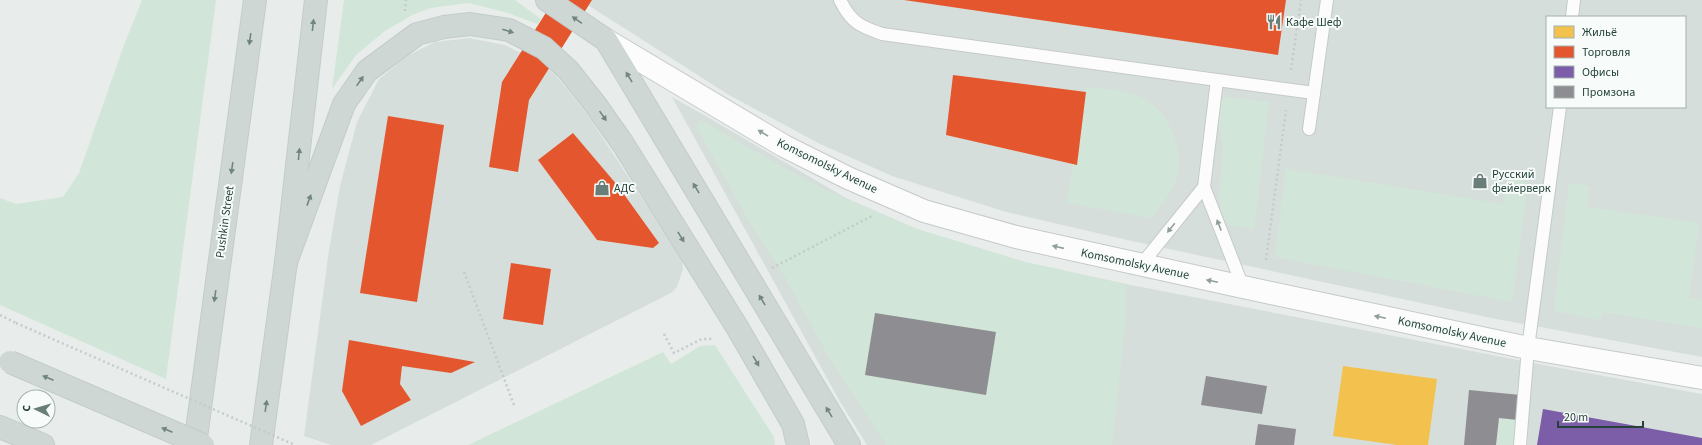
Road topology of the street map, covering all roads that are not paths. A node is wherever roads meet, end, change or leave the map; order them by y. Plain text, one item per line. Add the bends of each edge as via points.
1 (255, 0) edge
2 (316, 0) edge
3 (547, 0) edge
4 (840, 0) edge
5 (1327, 0) edge
6 (1574, 0) edge
7 (1572, 16) edge
8 (606, 40) junction
9 (1217, 80) junction
10 (1314, 93) junction
11 (1560, 108) edge
12 (1309, 129) dead end
13 (1204, 187) junction
14 (286, 262) junction
15 (1141, 265) junction
16 (1243, 287) junction
17 (1528, 348) junction
18 (5, 360) edge
19 (1702, 378) edge
20 (0, 427) edge
21 (43, 445) edge
22 (196, 445) edge
23 (203, 445) edge
24 (261, 445) edge
25 (798, 445) edge
26 (849, 445) edge
27 (1520, 445) edge

1 -> 22 main road, Pushkin Street
14 -> 2 main road
8 -> 3 main road
4 - 9 lane via 846,13 861,27 882,34
5 - 10 lane
6 - 7 lane
15 -> 8 street, Komsomolsky Avenue via 1016,237 924,211 848,178 784,146
26 -> 8 main road
9 - 10 lane
9 - 13 lane
10 - 12 lane
11 - 17 lane
13 -> 15 lane
16 -> 13 lane
24 -> 14 main road
14 -> 25 main road via 344,104 367,71 417,34 470,24 509,30 544,48 568,70 619,138 734,322 793,424
16 -> 15 street, Komsomolsky Avenue
17 -> 16 street, Komsomolsky Avenue
17 - 19 street, Komsomolsky Avenue
17 - 27 lane
23 -> 18 main road, bridge
20 - 21 main road

